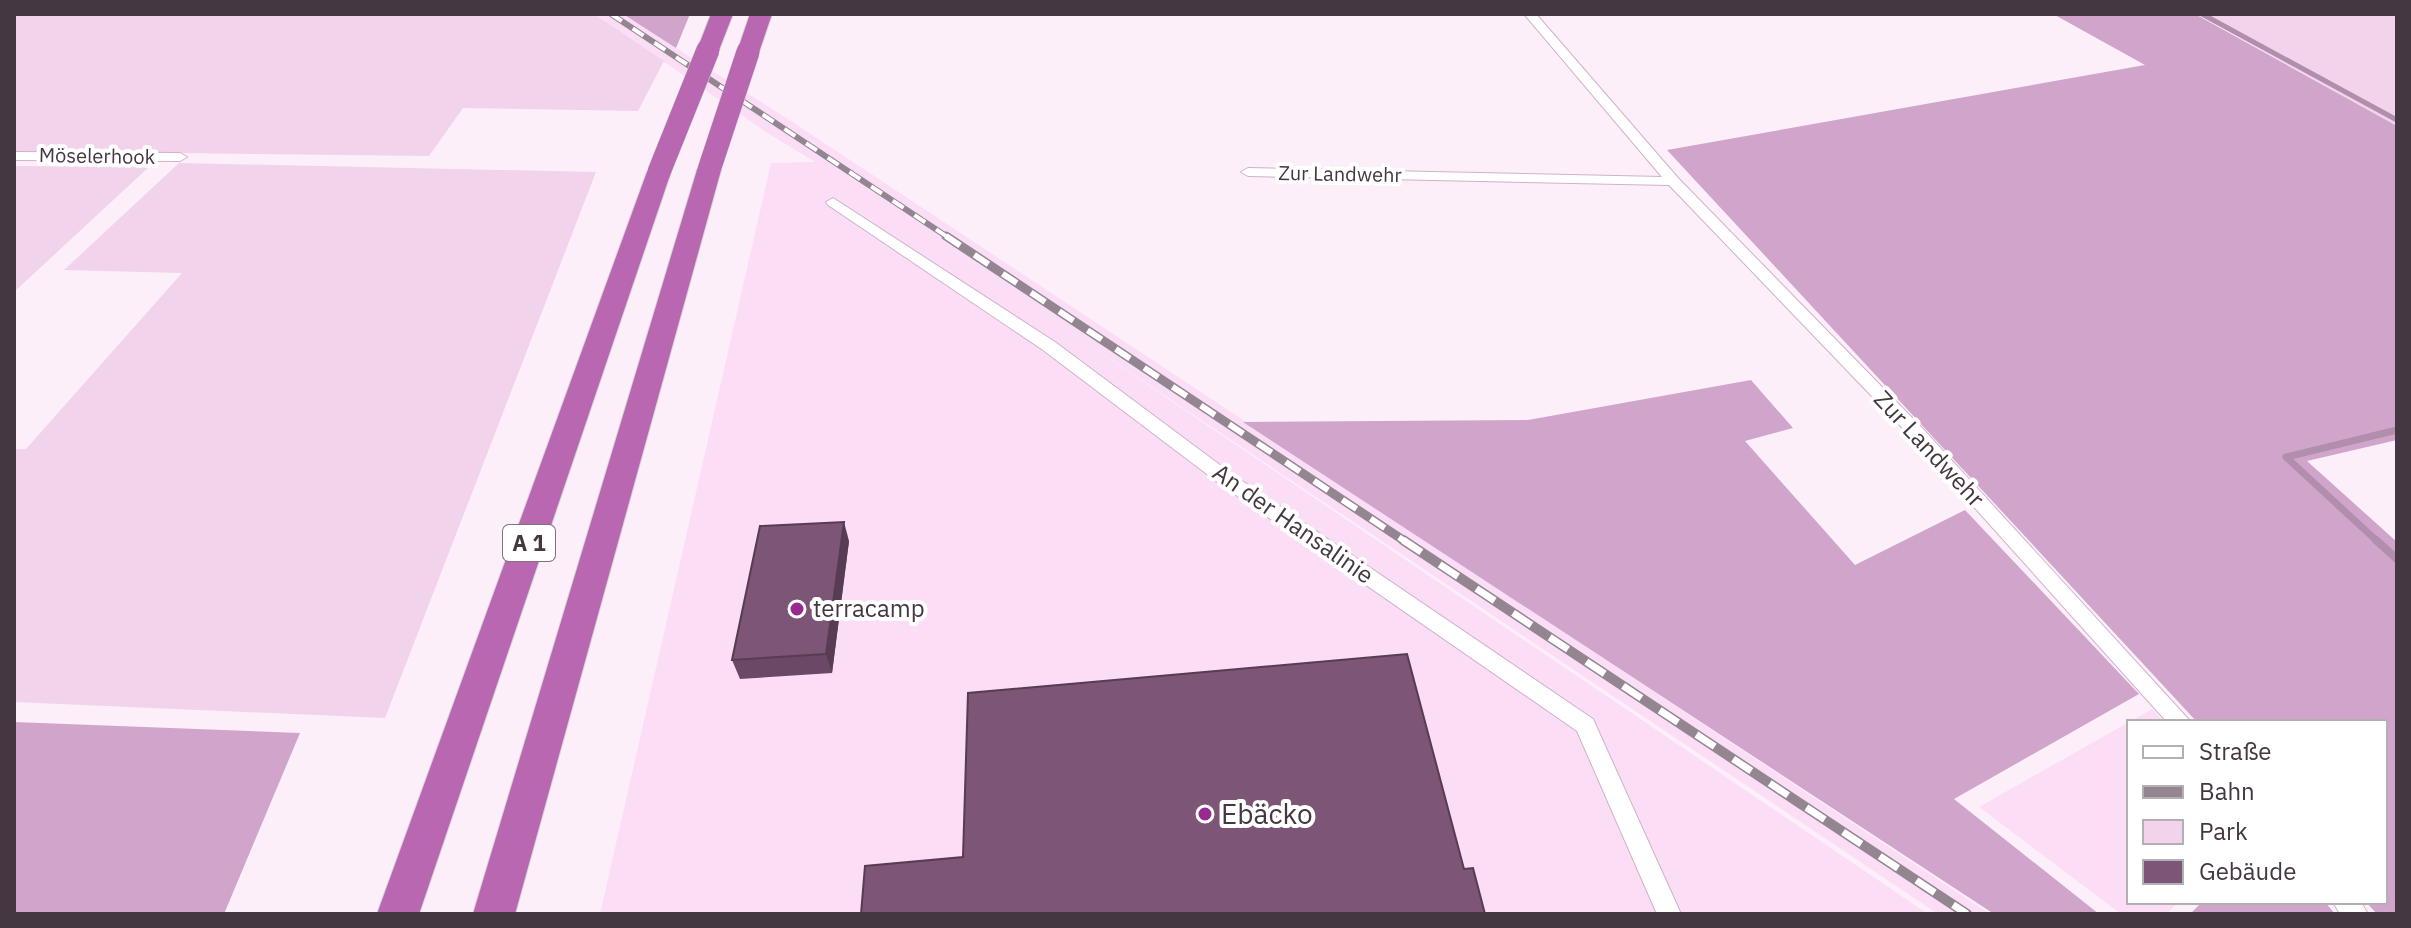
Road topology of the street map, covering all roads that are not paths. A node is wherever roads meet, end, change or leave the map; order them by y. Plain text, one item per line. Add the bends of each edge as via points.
1 (722, 14) edge
2 (761, 14) edge
3 (1530, 14) edge
4 (14, 156) edge
5 (180, 157) dead end
6 (1248, 172) dead end
7 (1673, 181) junction
8 (833, 202) dead end
9 (2178, 720) edge
10 (398, 914) edge
11 (494, 914) edge
12 (1669, 914) edge

1 - 10 highway, A 1, bridge via 659,172
2 - 11 highway, bridge via 709,170
3 - 7 street, Zur Landwehr
4 - 5 street, Möselerhook
6 - 7 street, Zur Landwehr
7 - 9 street, Zur Landwehr via 1918,434
8 - 12 street, An der Hansalinie via 1049,346 1226,479 1585,725

